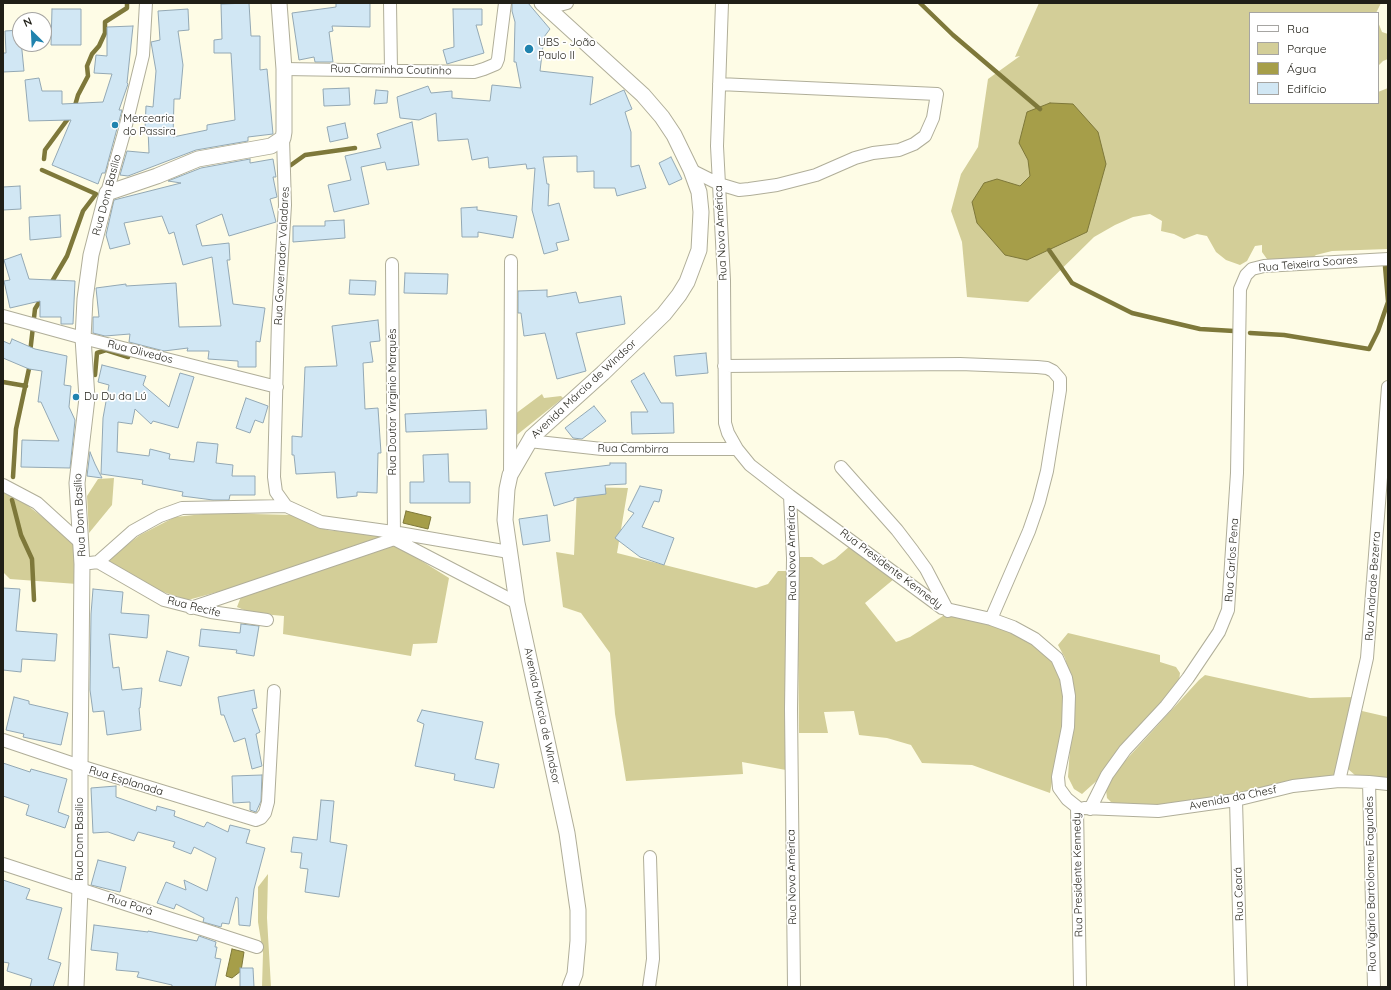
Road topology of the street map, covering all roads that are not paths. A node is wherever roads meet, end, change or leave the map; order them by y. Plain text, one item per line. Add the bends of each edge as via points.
1 (146, 3) edge
2 (279, 3) edge
3 (390, 3) edge
4 (505, 3) edge
5 (567, 3) edge
6 (722, 3) edge
7 (545, 6) edge
8 (284, 69) junction
9 (391, 70) junction
10 (719, 84) junction
11 (283, 138) junction
12 (691, 170) junction
13 (719, 184) junction
14 (106, 193) junction
15 (1388, 259) edge
16 (511, 261) dead end
17 (392, 264) dead end
18 (1240, 290) joint
19 (3, 316) edge
20 (83, 338) junction
21 (724, 366) junction
22 (277, 387) junction
23 (1388, 388) edge
24 (529, 441) junction
25 (738, 449) junction
26 (841, 467) dead end
27 (510, 474) junction
28 (3, 485) edge
29 (790, 496) junction
30 (286, 506) junction
31 (1383, 512) edge
32 (393, 536) junction
33 (82, 544) junction
34 (509, 552) junction
35 (98, 562) junction
36 (82, 564) junction
37 (517, 603) junction
38 (190, 608) junction
39 (948, 611) junction
40 (267, 620) dead end
41 (991, 620) junction
42 (274, 691) dead end
43 (3, 740) edge
44 (80, 766) junction
45 (1339, 781) junction
46 (1369, 782) junction
47 (1388, 784) edge
48 (1236, 800) junction
49 (1077, 807) junction
50 (1090, 809) junction
51 (650, 857) dead end
52 (3, 864) edge
53 (80, 889) junction
54 (257, 947) dead end
55 (76, 987) edge
56 (570, 987) edge
57 (649, 987) edge
58 (794, 987) edge
59 (1080, 987) edge
60 (1241, 987) edge
61 (1374, 987) edge

1 - 14 street, Rua Dom Basílio via 143,55
2 - 8 street, Rua Governador Valadares
3 - 9 street
4 - 9 street, Rua Carminha Coutinho via 496,64 474,72
5 - 7 street
6 - 10 street, Rua Nova América
7 - 12 street, Avenida Márcia de Windsor via 643,95 674,135
8 - 9 street, Rua Carminha Coutinho
8 - 11 street, Rua Governador Valadares
10 - 13 street, Rua Nova América
10 - 13 street via 937,94 933,118 925,136 906,147 855,158 816,175 777,185 739,190
11 - 14 street via 271,146 198,159
11 - 22 street, Rua Governador Valadares via 285,205
12 - 13 street
12 - 24 street, Avenida Márcia de Windsor via 699,192 701,212 699,250 687,282 664,314
13 - 21 street, Rua Nova América via 724,280
14 - 20 street, Rua Dom Basílio via 88,270
15 - 18 street, Rua Teixeira Soares via 1264,266 1252,269
16 - 27 street
17 - 32 street, Rua Doutor Virginio Marquês
18 - 50 street, Rua Carlos Pena via 1237,472 1228,610 1218,632 1188,678 1125,750 1107,775
19 - 20 street, Rua Olivedos
20 - 22 street, Rua Olivedos
20 - 33 street, Rua Dom Basílio via 87,398 77,482
21 - 25 street, Rua Nova América via 725,423
21 - 41 street via 960,364 1037,367 1053,371 1060,379 1060,390 1047,471 1029,531
22 - 30 street, Rua Governador Valadares via 274,477 276,492
23 - 31 street, Rua Andrade Bezerra
24 - 25 street, Rua Cambirra via 602,449
24 - 27 street, Avenida Márcia de Windsor
25 - 29 street, Rua Nova América via 750,465
26 - 39 street via 913,550
27 - 34 street, Avenida Márcia de Windsor via 505,520
28 - 33 street via 37,503
29 - 39 street, Rua Presidente Kennedy
29 - 58 street, Rua Nova América via 793,558 790,725
30 - 32 street via 321,522
30 - 35 street via 182,508 160,516 133,531
31 - 45 street, Rua Andrade Bezerra via 1367,658
32 - 34 street
32 - 37 street
32 - 38 street
33 - 36 street, Rua Dom Basílio
34 - 37 street, Avenida Márcia de Windsor
35 - 36 street
35 - 38 street, Rua Recife via 164,600
36 - 44 street, Rua Dom Basílio
37 - 56 street, Avenida Márcia de Windsor via 567,833 574,881 578,910 578,941 575,974
38 - 40 street, Rua Recife
39 - 41 street, Rua Presidente Kennedy
41 - 49 street, Rua Presidente Kennedy via 1013,627 1035,639 1057,658 1066,678 1070,696 1068,727 1058,783 1067,799
42 - 44 street, Rua Esplanada via 268,802 265,813 256,820
43 - 44 street, Rua Esplanada
44 - 53 street, Rua Dom Basílio
45 - 46 street, Avenida da Chesf
45 - 48 street, Avenida da Chesf via 1293,786
46 - 47 street, Avenida da Chesf
46 - 61 street, Rua Vigário Bartolomeu Fagundes
48 - 50 street, Avenida da Chesf via 1158,811
48 - 60 street, Rua Ceará
49 - 50 street, Avenida da Chesf
49 - 59 street, Rua Presidente Kennedy
51 - 57 street via 653,959
52 - 53 street, Rua Pará
53 - 54 street, Rua Pará
53 - 55 street, Rua Dom Basílio

